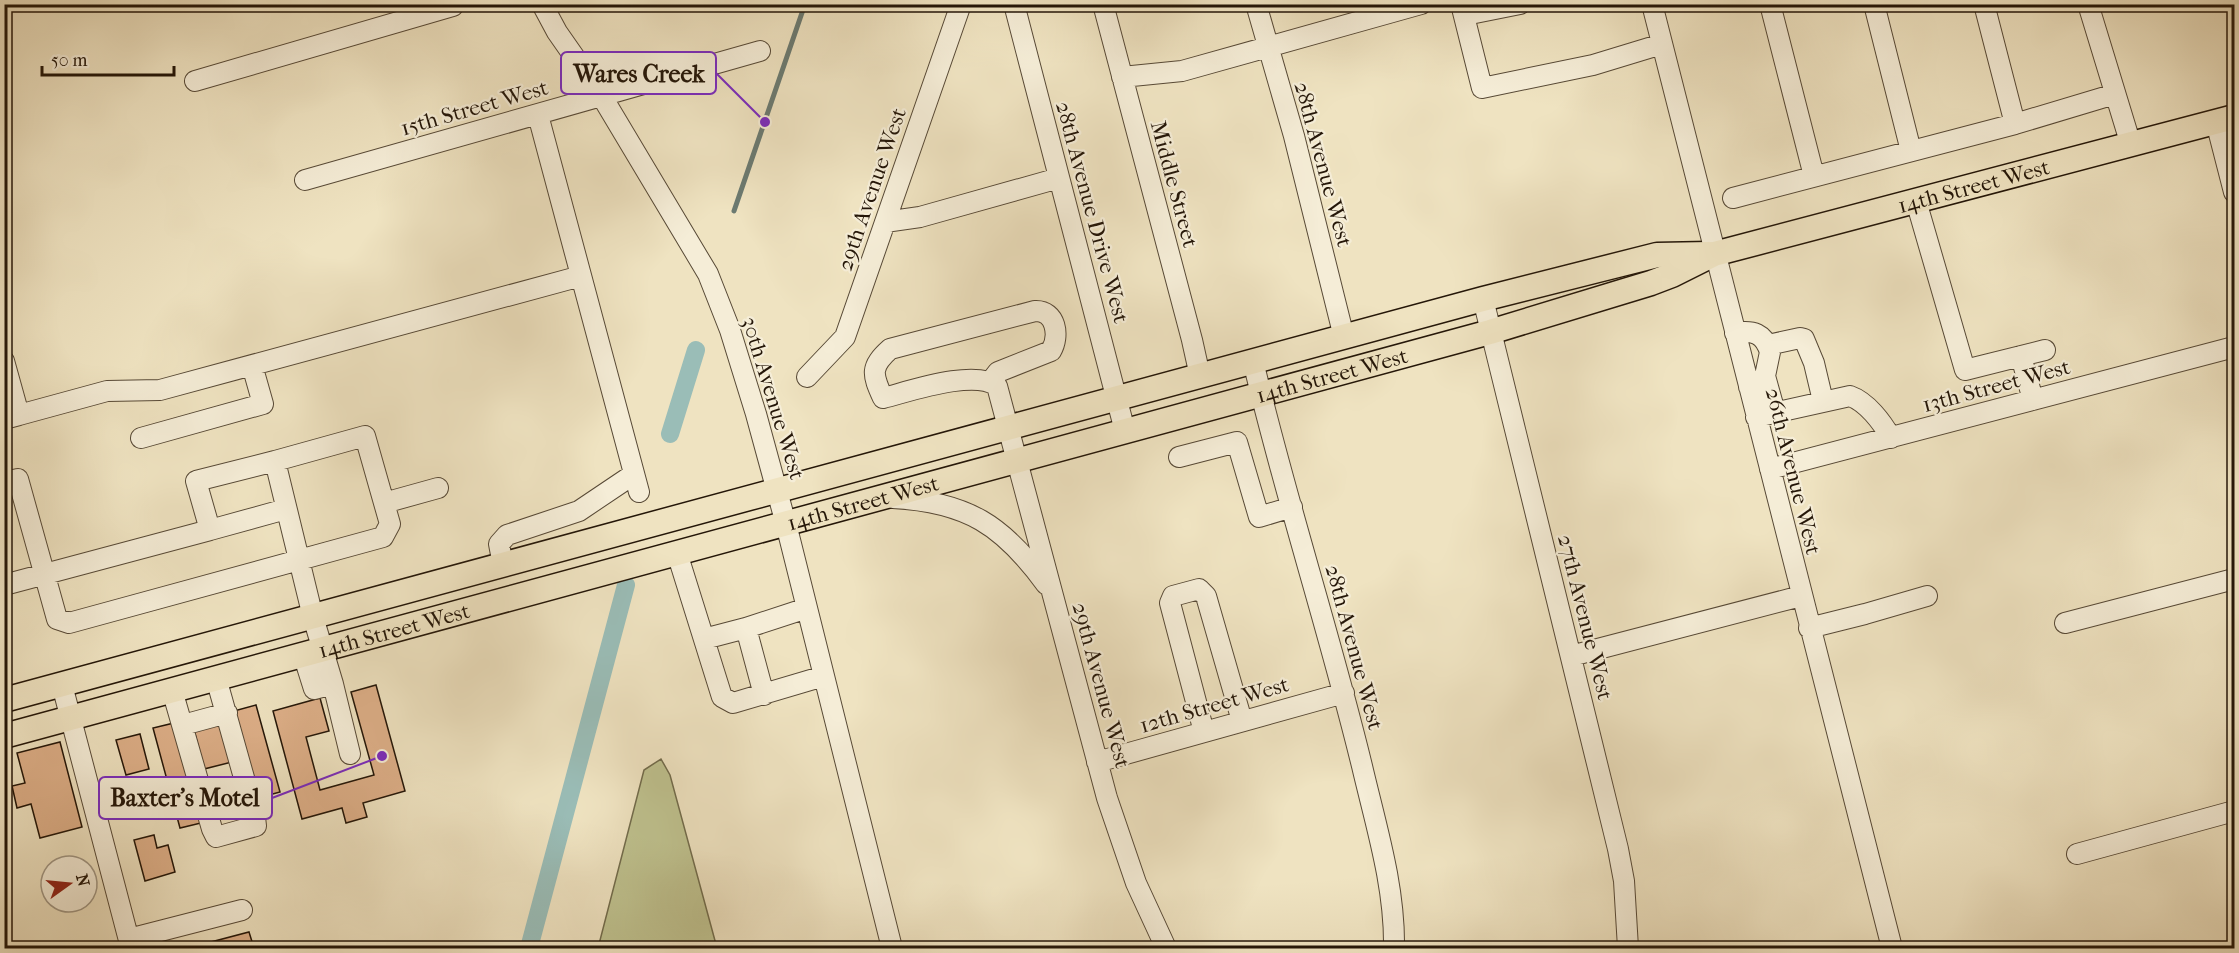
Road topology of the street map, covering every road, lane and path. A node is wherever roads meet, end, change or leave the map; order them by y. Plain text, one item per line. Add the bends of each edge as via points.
1 (542, 4) edge
2 (961, 4) edge
3 (1014, 4) edge
4 (1103, 4) edge
5 (1256, 4) edge
6 (1422, 4) edge
7 (1520, 4) edge
8 (1652, 4) edge
9 (1770, 4) edge
10 (1874, 4) edge
11 (1984, 4) edge
12 (2088, 4) edge
13 (453, 5) edge
14 (1461, 6) edge
15 (1662, 44) junction
16 (1268, 48) junction
17 (760, 51) dead end
18 (1122, 77) junction
19 (195, 81) dead end
20 (2115, 94) junction
21 (601, 95) junction
22 (538, 115) junction
23 (2225, 120) edge
24 (2015, 124) junction
25 (2131, 145) junction
26 (1911, 151) junction
27 (1814, 176) junction
28 (1059, 178) junction
29 (304, 180) dead end
30 (2235, 192) edge
31 (1733, 198) dead end
32 (1916, 201) junction
33 (885, 222) junction
34 (1714, 254) junction
35 (581, 276) junction
36 (1483, 299) junction
37 (1490, 332) junction
38 (1735, 333) junction
39 (1344, 337) junction
40 (1768, 345) junction
41 (2235, 347) edge
42 (2045, 350) dead end
43 (2021, 356) junction
44 (4, 361) edge
45 (1253, 362) junction
46 (252, 365) junction
47 (1200, 376) junction
48 (1765, 376) junction
49 (807, 377) dead end
50 (991, 381) junction
51 (1749, 387) junction
52 (1261, 394) junction
53 (1116, 399) junction
54 (2032, 400) junction
55 (1823, 401) junction
56 (1765, 415) junction
57 (12, 417) edge
58 (1009, 428) junction
59 (1125, 431) junction
60 (141, 438) dead end
61 (1891, 438) junction
62 (1179, 457) dead end
63 (1018, 460) junction
64 (275, 461) junction
65 (1770, 469) junction
66 (4, 482) edge
67 (438, 488) dead end
68 (777, 491) junction
69 (882, 497) junction
70 (384, 503) junction
71 (1292, 507) junction
72 (286, 509) junction
73 (578, 511) junction
74 (786, 524) junction
75 (210, 530) junction
76 (578, 545) junction
77 (677, 553) junction
78 (299, 560) junction
79 (502, 565) junction
80 (45, 574) junction
81 (2235, 579) edge
82 (4, 585) edge
83 (1052, 593) junction
84 (1801, 596) junction
85 (1927, 596) dead end
86 (807, 608) junction
87 (313, 617) junction
88 (2065, 623) dead end
89 (746, 628) junction
90 (1809, 628) junction
91 (704, 639) junction
92 (313, 652) junction
93 (1571, 656) junction
94 (824, 676) junction
95 (216, 678) junction
96 (62, 685) junction
97 (172, 690) junction
98 (1344, 693) junction
99 (764, 694) junction
100 (4, 700) edge
101 (226, 712) junction
102 (70, 718) junction
103 (1242, 721) junction
104 (183, 725) junction
105 (1204, 732) junction
106 (4, 736) edge
107 (350, 754) dead end
108 (1097, 762) junction
109 (2235, 811) edge
110 (2077, 854) dead end
111 (242, 910) dead end
112 (130, 944) edge
113 (892, 948) edge
114 (1166, 948) edge
115 (1394, 948) edge
116 (1628, 948) edge
117 (1892, 948) edge

1 - 21 street, 30th Avenue West
2 - 33 street, 29th Avenue West
3 - 28 street, 28th Avenue Drive West
4 - 18 street, Middle Street
5 - 16 street, 28th Avenue West
6 - 16 street
7 - 14 street via 1475,13
8 - 15 street, 26th Avenue West
9 - 27 street
10 - 26 street
11 - 24 street
12 - 20 street
13 - 19 street
14 - 15 street via 1482,88 1593,64
15 - 34 street, 26th Avenue West
16 - 18 street via 1182,70
16 - 39 street, 28th Avenue West
17 - 21 street, 15th Street West
18 - 47 street, Middle Street
20 - 24 street
20 - 25 street
21 - 22 street, 15th Street West
21 - 68 street, 30th Avenue West via 708,274 730,330
22 - 29 street, 15th Street West
22 - 35 street
23 - 25 main road, 14th Street West
23 - 30 street
24 - 26 street
25 - 32 main road, 14th Street West
26 - 27 street
27 - 31 street
28 - 33 street via 920,217
28 - 53 street, 28th Avenue Drive West
32 - 34 main road, 14th Street West
32 - 43 street via 1965,370
33 - 49 street, 29th Avenue West via 845,337
34 - 36 main road, 14th Street West via 1657,255
34 - 37 main road, 14th Street West via 1651,283
34 - 38 street, 26th Avenue West
35 - 46 street
35 - 73 street via 637,483
36 - 37 street, 27th Avenue West
36 - 39 main road, 14th Street West
37 - 52 main road, 14th Street West
37 - 93 street, 27th Avenue West
38 - 40 street via 1756,333
38 - 51 street, 26th Avenue West
39 - 45 main road, 14th Street West
40 - 48 street via 1770,360
40 - 55 street via 1804,339
41 - 54 street, 13th Street West
42 - 43 street
43 - 54 street
44 - 57 street
45 - 47 main road, 14th Street West
45 - 52 street, 28th Avenue West
46 - 57 street via 160,390 106,391
46 - 60 street via 263,404
47 - 53 main road, 14th Street West
48 - 51 street
48 - 56 street
50 - 50 street via 968,378 884,398 875,381 874,368 890,349 1035,311 1048,313 1056,336 1051,351 998,372
50 - 58 street, 29th Avenue West via 997,386
51 - 56 street, 26th Avenue West
52 - 59 main road, 14th Street West
52 - 71 street, 28th Avenue West
53 - 58 main road, 14th Street West
53 - 59 street, 28th Avenue Drive West
54 - 61 street, 13th Street West
55 - 56 street
55 - 61 street via 1844,396 1855,398 1880,421
56 - 65 street, 26th Avenue West
58 - 63 street, 29th Avenue West
58 - 68 main road, 14th Street West
59 - 63 main road, 14th Street West
61 - 65 street, 13th Street West
62 - 71 street via 1237,442 1259,517
63 - 69 main road, 14th Street West
63 - 83 street, 29th Avenue West
64 - 70 street via 365,435
64 - 72 street
64 - 75 street via 196,482
65 - 84 street, 26th Avenue West
66 - 80 street via 18,479
67 - 70 street
68 - 74 street, 30th Avenue West
68 - 76 main road, 14th Street West
69 - 74 main road, 14th Street West
69 - 83 street via 938,503 984,520 1025,555
70 - 78 street via 390,524 383,537
71 - 98 street, 28th Avenue West
72 - 75 street
72 - 78 street
73 - 76 street via 573,525
73 - 79 street via 507,535 499,544
74 - 77 main road, 14th Street West
74 - 86 street, 30th Avenue West
75 - 80 street
76 - 79 main road, 14th Street West
77 - 91 street
77 - 92 main road, 14th Street West
78 - 80 street via 69,623 57,619
78 - 87 street
79 - 87 main road, 14th Street West
80 - 82 street
81 - 88 street
83 - 108 street, 29th Avenue West
84 - 90 street, 26th Avenue West
84 - 93 street
85 - 90 street
86 - 89 street
86 - 94 street, 30th Avenue West
87 - 92 street
87 - 96 main road, 14th Street West
89 - 91 street
89 - 99 street
90 - 117 street, 26th Avenue West
91 - 99 street via 722,697 733,703
92 - 95 main road, 14th Street West
92 - 107 street via 314,689 333,684
93 - 116 street, 27th Avenue West via 1618,849
94 - 99 street
94 - 113 street, 30th Avenue West
95 - 97 main road, 14th Street West
95 - 101 street
96 - 100 main road, 14th Street West
96 - 102 street
97 - 102 main road, 14th Street West
97 - 104 street
98 - 103 street, 12th Street West
98 - 115 street, 28th Avenue West via 1386,867
101 - 104 street
101 - 104 street via 256,826 216,837
102 - 106 main road, 14th Street West
102 - 112 street
103 - 105 street, 12th Street West
103 - 105 street via 1206,596 1199,590 1181,593 1173,596 1170,603
105 - 108 street, 12th Street West
108 - 114 street, 29th Avenue West via 1136,883
109 - 110 street
111 - 112 street

